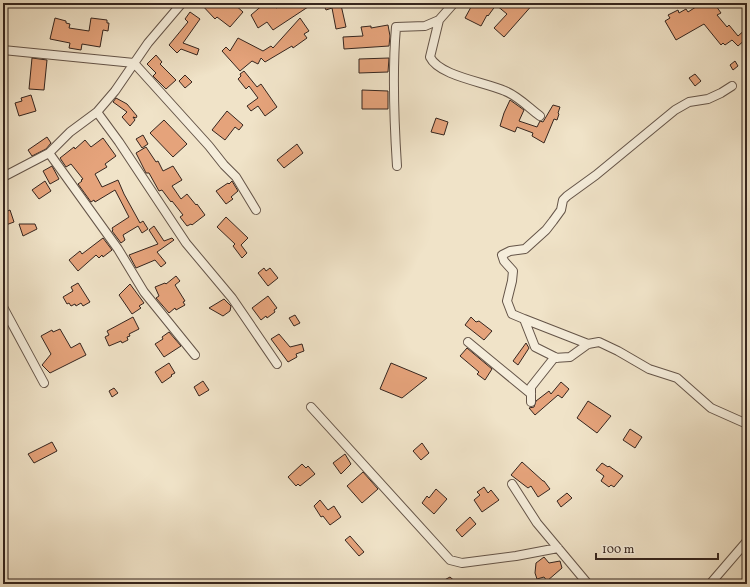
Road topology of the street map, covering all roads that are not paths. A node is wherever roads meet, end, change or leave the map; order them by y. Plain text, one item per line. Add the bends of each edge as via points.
1 (182, 3) edge
2 (454, 3) edge
3 (439, 20) junction
4 (3, 50) edge
5 (134, 63) junction
6 (732, 86) dead end
7 (97, 112) junction
8 (540, 116) dead end
9 (49, 153) junction
10 (397, 166) dead end
11 (3, 177) edge
12 (256, 210) dead end
13 (3, 307) edge
14 (524, 319) junction
15 (468, 342) dead end
16 (588, 344) junction
17 (195, 355) dead end
18 (557, 358) junction
19 (277, 364) dead end
20 (44, 383) dead end
21 (311, 407) dead end
22 (747, 424) edge
23 (512, 484) dead end
24 (747, 541) edge
25 (558, 548) junction
26 (588, 584) edge
27 (710, 584) edge

1 - 5 street
2 - 3 street
3 - 8 street via 430,57 433,63 456,75 507,92
3 - 10 street via 425,26 396,27 394,107
4 - 5 street
5 - 7 street via 116,91
5 - 12 street via 236,177
6 - 14 street via 708,99 689,102 675,110 567,196 563,200 561,210 546,230 525,249 502,255 513,272 507,302 512,314
7 - 9 street via 70,132
7 - 19 street via 186,243 232,298
9 - 11 street
9 - 17 street via 118,248 144,292
13 - 20 street
14 - 16 street
14 - 18 street via 535,347
15 - 18 street via 531,398 532,387 554,358
16 - 18 street via 570,357
16 - 22 street via 599,342 648,369 677,378 710,408
21 - 25 street via 450,560 462,563
23 - 25 street
24 - 27 street
25 - 26 street

